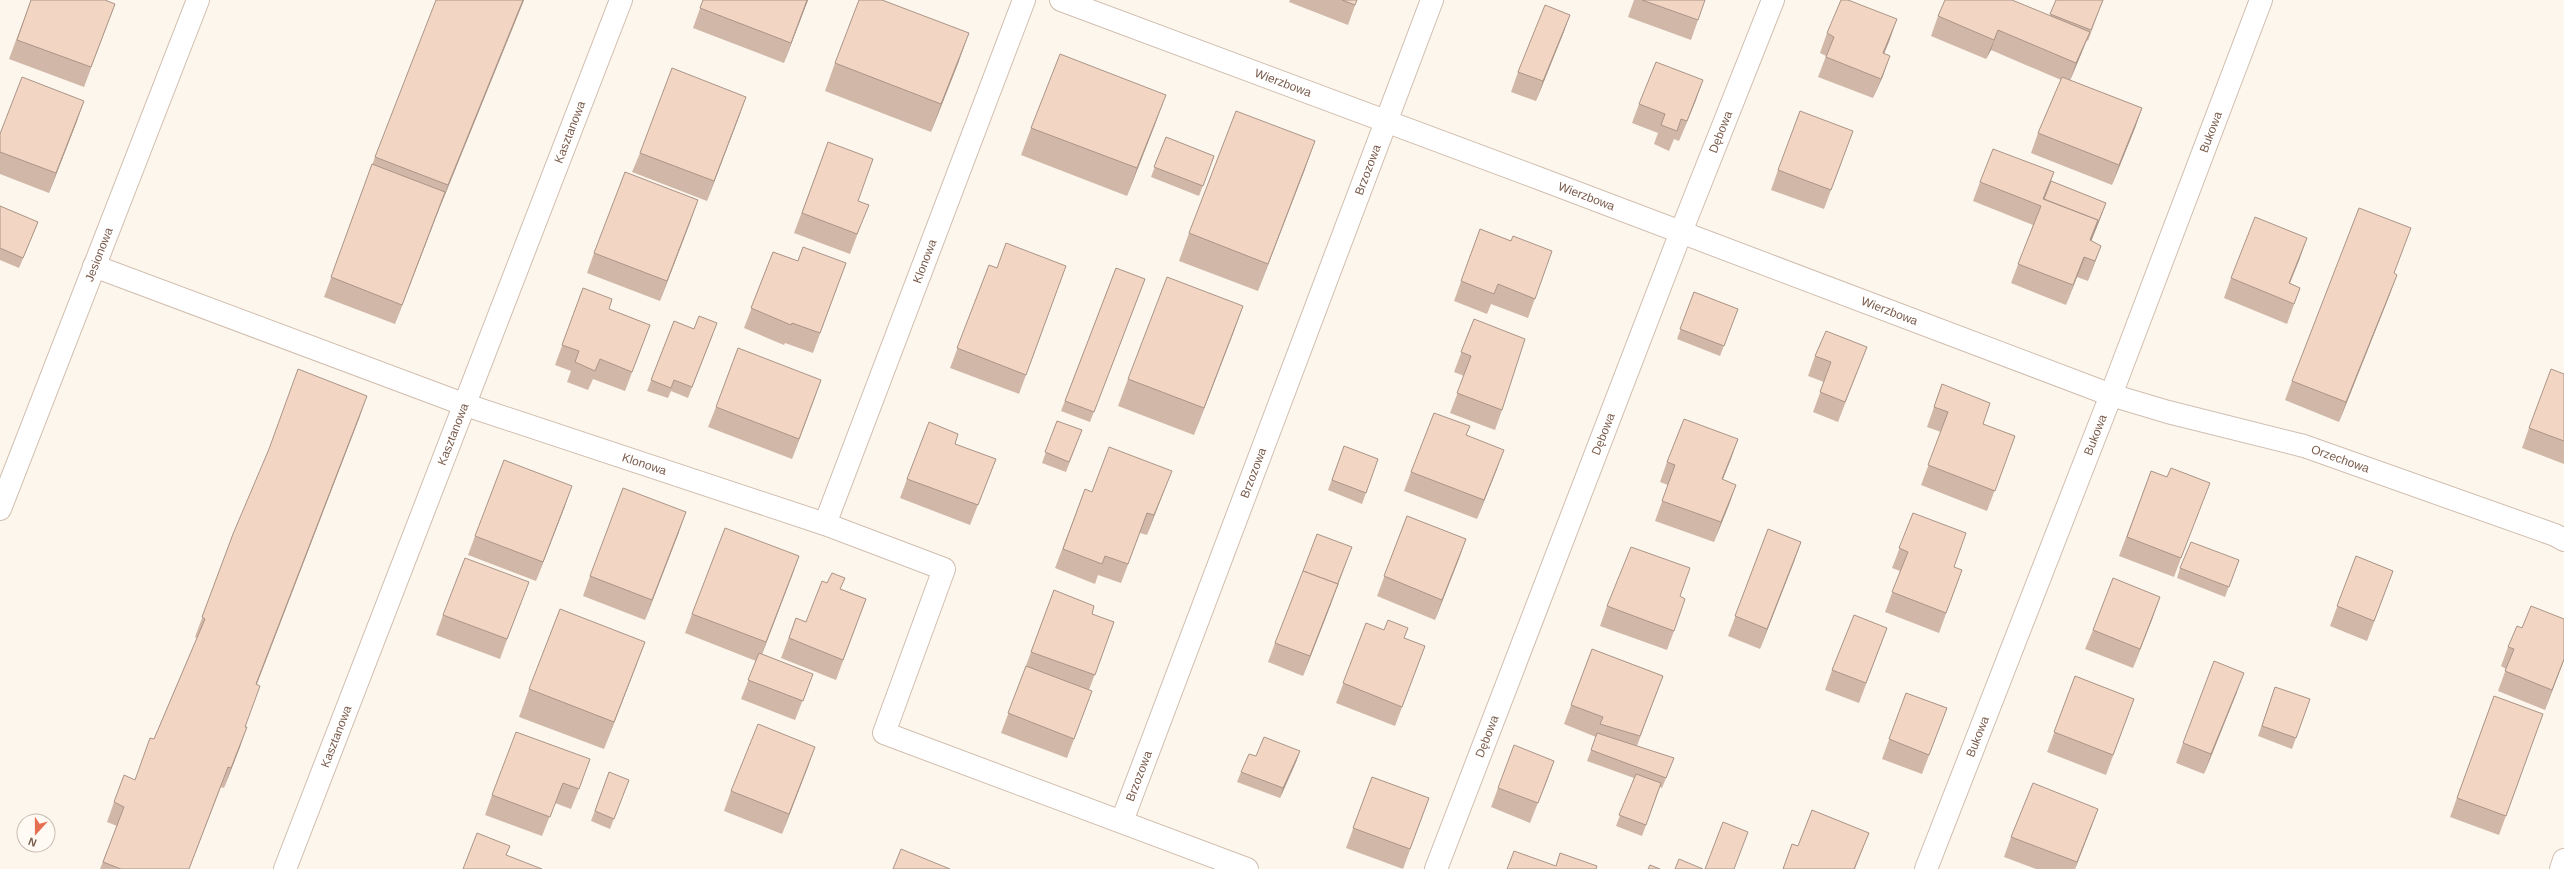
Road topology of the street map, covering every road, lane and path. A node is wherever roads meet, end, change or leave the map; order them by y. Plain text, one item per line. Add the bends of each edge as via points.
1 (198, 0) edge
2 (621, 0) edge
3 (1024, 0) edge
4 (1061, 0) edge
5 (1432, 0) edge
6 (1773, 0) edge
7 (2261, 0) edge
8 (1385, 121) junction
9 (1681, 232) junction
10 (94, 266) junction
11 (2111, 395) junction
12 (463, 404) junction
13 (0, 509) edge
14 (825, 524) junction
15 (2564, 540) edge
16 (1122, 821) junction
17 (2564, 860) edge
18 (285, 869) edge
19 (1246, 869) edge
20 (1436, 869) edge
21 (1926, 869) edge
22 (2561, 869) edge

1 - 10 street, Jesionowa
2 - 12 street, Kasztanowa
3 - 14 street, Klonowa
4 - 8 street, Wierzbowa
5 - 8 street, Brzozowa
6 - 9 street, Dębowa
7 - 11 street, Bukowa
8 - 9 street, Wierzbowa
8 - 16 street, Brzozowa
9 - 11 street, Wierzbowa
9 - 20 street, Dębowa
10 - 12 street, Klonowa
10 - 13 street, Jesionowa
11 - 15 street, Orzechowa via 2304,446 2555,534
11 - 21 street, Bukowa
12 - 14 street, Klonowa
12 - 18 street, Kasztanowa
14 - 16 street, Klonowa via 944,569 884,733
16 - 19 street
17 - 22 street

